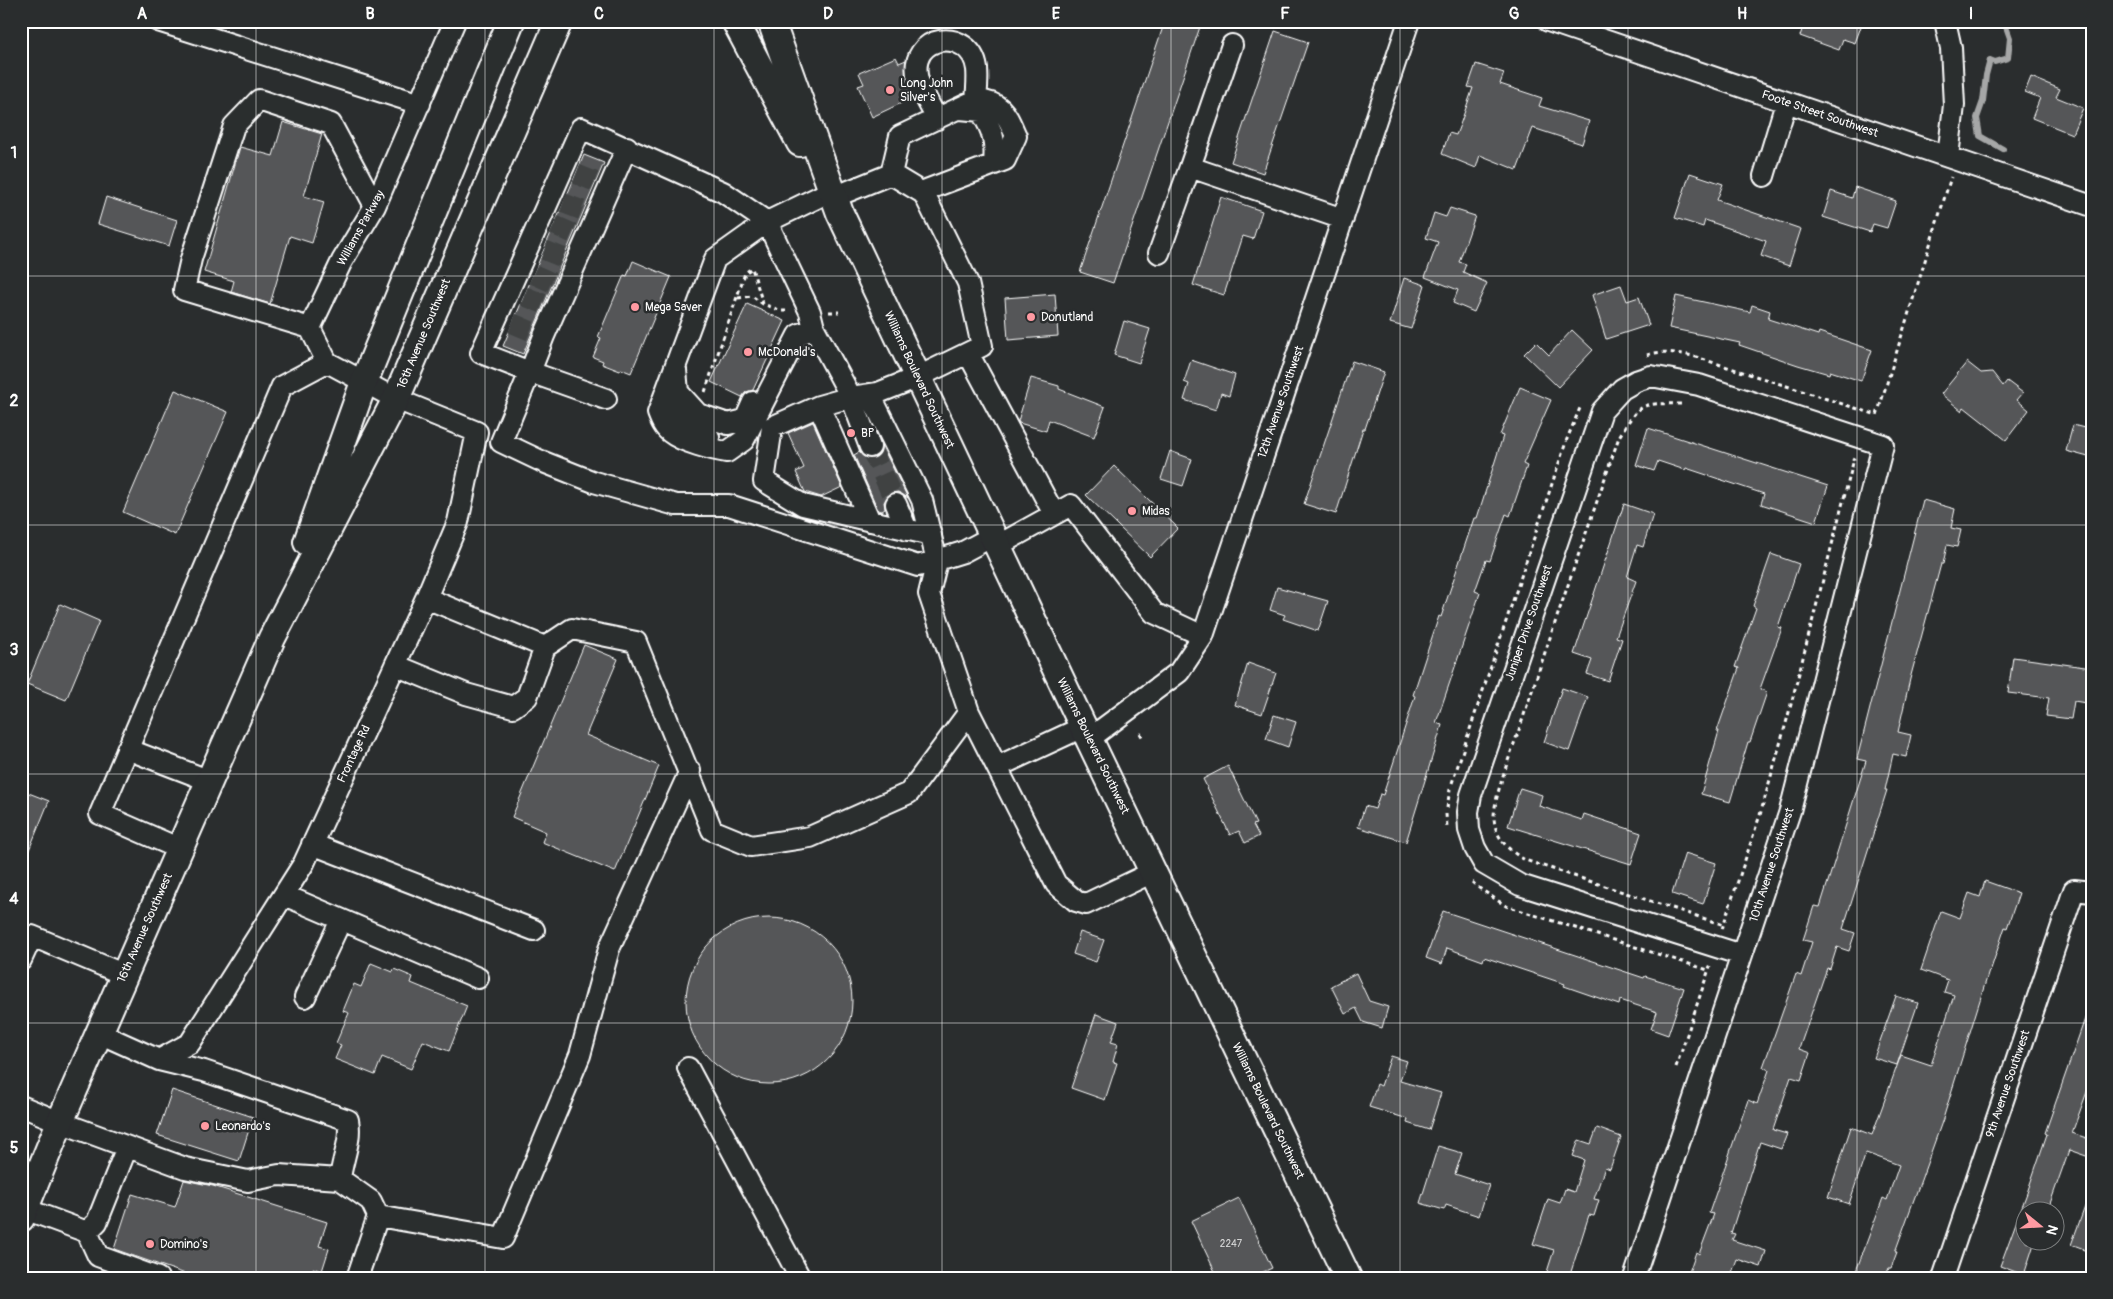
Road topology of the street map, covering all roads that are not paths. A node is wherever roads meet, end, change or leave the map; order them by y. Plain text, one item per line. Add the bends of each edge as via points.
1 (158, 21) edge
2 (454, 21) edge
3 (511, 21) edge
4 (559, 21) edge
5 (735, 21) edge
6 (771, 21) edge
7 (1409, 21) edge
8 (1548, 21) edge
9 (1946, 21) edge
10 (1232, 45) dead end
11 (976, 100) junction
12 (1786, 103) junction
13 (420, 104) junction
14 (958, 109) junction
15 (937, 118) junction
16 (627, 148) junction
17 (1952, 158) junction
18 (994, 164) junction
19 (1190, 167) junction
20 (891, 174) junction
21 (1764, 176) dead end
22 (923, 192) junction
23 (833, 199) junction
24 (375, 206) junction
25 (2092, 206) edge
26 (1343, 219) junction
27 (767, 222) junction
28 (1159, 253) dead end
29 (310, 328) junction
30 (806, 332) junction
31 (968, 353) junction
32 (327, 362) junction
33 (676, 368) junction
34 (530, 372) junction
35 (918, 377) junction
36 (364, 382) junction
37 (860, 396) junction
38 (396, 399) junction
39 (606, 399) dead end
40 (819, 406) junction
41 (477, 432) junction
42 (501, 442) junction
43 (1883, 445) joint
44 (870, 447) tunnel mouth
45 (896, 504) tunnel mouth
46 (1054, 514) junction
47 (870, 521) junction
48 (908, 530) junction
49 (931, 535) junction
50 (995, 541) junction
51 (937, 561) junction
52 (426, 598) junction
53 (1203, 636) junction
54 (272, 638) junction
55 (545, 646) junction
56 (395, 666) junction
57 (969, 712) junction
58 (1086, 733) junction
59 (128, 749) junction
60 (997, 768) junction
61 (690, 771) junction
62 (210, 781) junction
63 (312, 844) junction
64 (180, 850) junction
65 (1153, 872) junction
66 (2083, 891) edge
67 (284, 895) junction
68 (341, 920) junction
69 (534, 930) dead end
70 (1742, 955) junction
71 (21, 960) edge
72 (125, 975) junction
73 (478, 978) dead end
74 (305, 997) dead end
75 (99, 1033) junction
76 (159, 1060) junction
77 (688, 1068) dead end
78 (21, 1106) edge
79 (60, 1122) junction
80 (127, 1147) junction
81 (340, 1179) junction
82 (23, 1214) edge
83 (378, 1216) junction
84 (87, 1232) junction
85 (158, 1278) edge
86 (357, 1278) edge
87 (800, 1278) edge
88 (1348, 1278) edge
89 (1634, 1278) edge
90 (1943, 1278) edge

1 - 13 street
2 - 13 street, Williams Parkway
3 - 36 main road, 16th Avenue Southwest
4 - 38 main road, 16th Avenue Southwest
5 - 23 main road, Williams Boulevard Southwest
6 - 23 main road, Williams Boulevard Southwest
7 - 26 street, 12th Avenue Southwest
8 - 12 street, Foote Street Southwest
9 - 17 street via 1954,106
10 - 19 street
11 - 14 street
11 - 15 street via 977,69 973,56 960,43 933,42 925,47 917,62 918,80
11 - 18 street via 991,101 1005,112 1016,136 1005,160
12 - 17 street, Foote Street Southwest
12 - 21 street
13 - 24 street, Williams Parkway
14 - 15 street
14 - 18 street via 981,111 989,123 995,140
15 - 20 street via 900,136
16 - 27 street via 723,192
16 - 34 street via 602,185 538,334
16 - 34 street via 581,128 569,171 516,294 504,320 481,353
17 - 25 street, Foote Street Southwest
18 - 22 street
19 - 26 street
19 - 28 street
20 - 22 street
20 - 23 street
22 - 31 street via 968,283 982,346
23 - 27 street
23 - 35 main road, Williams Boulevard Southwest
24 - 29 street, Williams Parkway via 342,262
24 - 29 street via 331,124 259,100 234,126 184,290
26 - 53 street, 12th Avenue Southwest
27 - 30 street via 810,312
27 - 33 street via 715,259
29 - 32 street
30 - 33 street via 783,336 745,420 733,433 720,440 690,432 676,407 684,399
30 - 33 street via 744,440 727,452 712,450 671,434 662,424 658,414
30 - 37 street
31 - 35 street
31 - 46 street
32 - 36 street
32 - 59 street via 282,386
34 - 39 street
34 - 42 street
35 - 37 street via 878,393
35 - 50 main road, Williams Boulevard Southwest
36 - 38 street
36 - 54 main road, 16th Avenue Southwest
37 - 40 street
37 - 44 street
37 - 49 street via 922,500
38 - 41 street
38 - 54 main road, 16th Avenue Southwest
40 - 47 street
40 - 47 street via 772,427 764,480 803,505
41 - 42 street
41 - 52 street, Frontage Rd via 458,522
42 - 51 street via 594,482 676,505 729,505 918,566
43 - 70 street, 10th Avenue Southwest via 1790,811
43 - 70 street, Juniper Drive Southwest via 1699,385 1651,376 1622,389 1602,411 1470,795 1469,830 1484,864 1520,885
45 - 48 street
46 - 50 street
46 - 53 street via 1071,505 1154,613
47 - 48 street
48 - 49 street
49 - 51 street
50 - 51 street
50 - 58 main road, Williams Boulevard Southwest
51 - 57 street via 929,594
52 - 55 street
52 - 56 street, Frontage Rd
53 - 58 street, 12th Avenue Southwest via 1179,672
54 - 62 main road, 16th Avenue Southwest
55 - 56 street via 527,697 513,707 466,694
55 - 61 street via 572,629 636,642
56 - 63 street, Frontage Rd
57 - 60 street
57 - 61 street via 909,792 810,837 751,846 712,830
58 - 60 street, 12th Avenue Southwest
58 - 65 main road, Williams Boulevard Southwest
59 - 62 street
59 - 64 street via 100,814
60 - 65 street via 1056,884 1076,901 1086,904
61 - 83 street via 609,949 580,1055 503,1238
62 - 64 main road, 16th Avenue Southwest
63 - 67 street, Frontage Rd
63 - 69 street
64 - 72 main road, 16th Avenue Southwest
65 - 88 main road, Williams Boulevard Southwest
66 - 90 street, 9th Avenue Southwest
67 - 68 street
67 - 76 street, Frontage Rd via 190,1043
68 - 73 street
68 - 74 street
70 - 89 street, 10th Avenue Southwest
71 - 72 street via 32,936
72 - 75 main road, 16th Avenue Southwest
75 - 76 street
75 - 79 main road, 16th Avenue Southwest
76 - 81 street via 204,1071 348,1120 350,1132
77 - 87 street
78 - 79 street
79 - 80 street
79 - 82 main road, 16th Avenue Southwest
80 - 81 street via 185,1168 248,1181 279,1175
80 - 84 street via 97,1222
81 - 83 street via 371,1202
82 - 84 street
83 - 86 street
84 - 85 street via 98,1256

